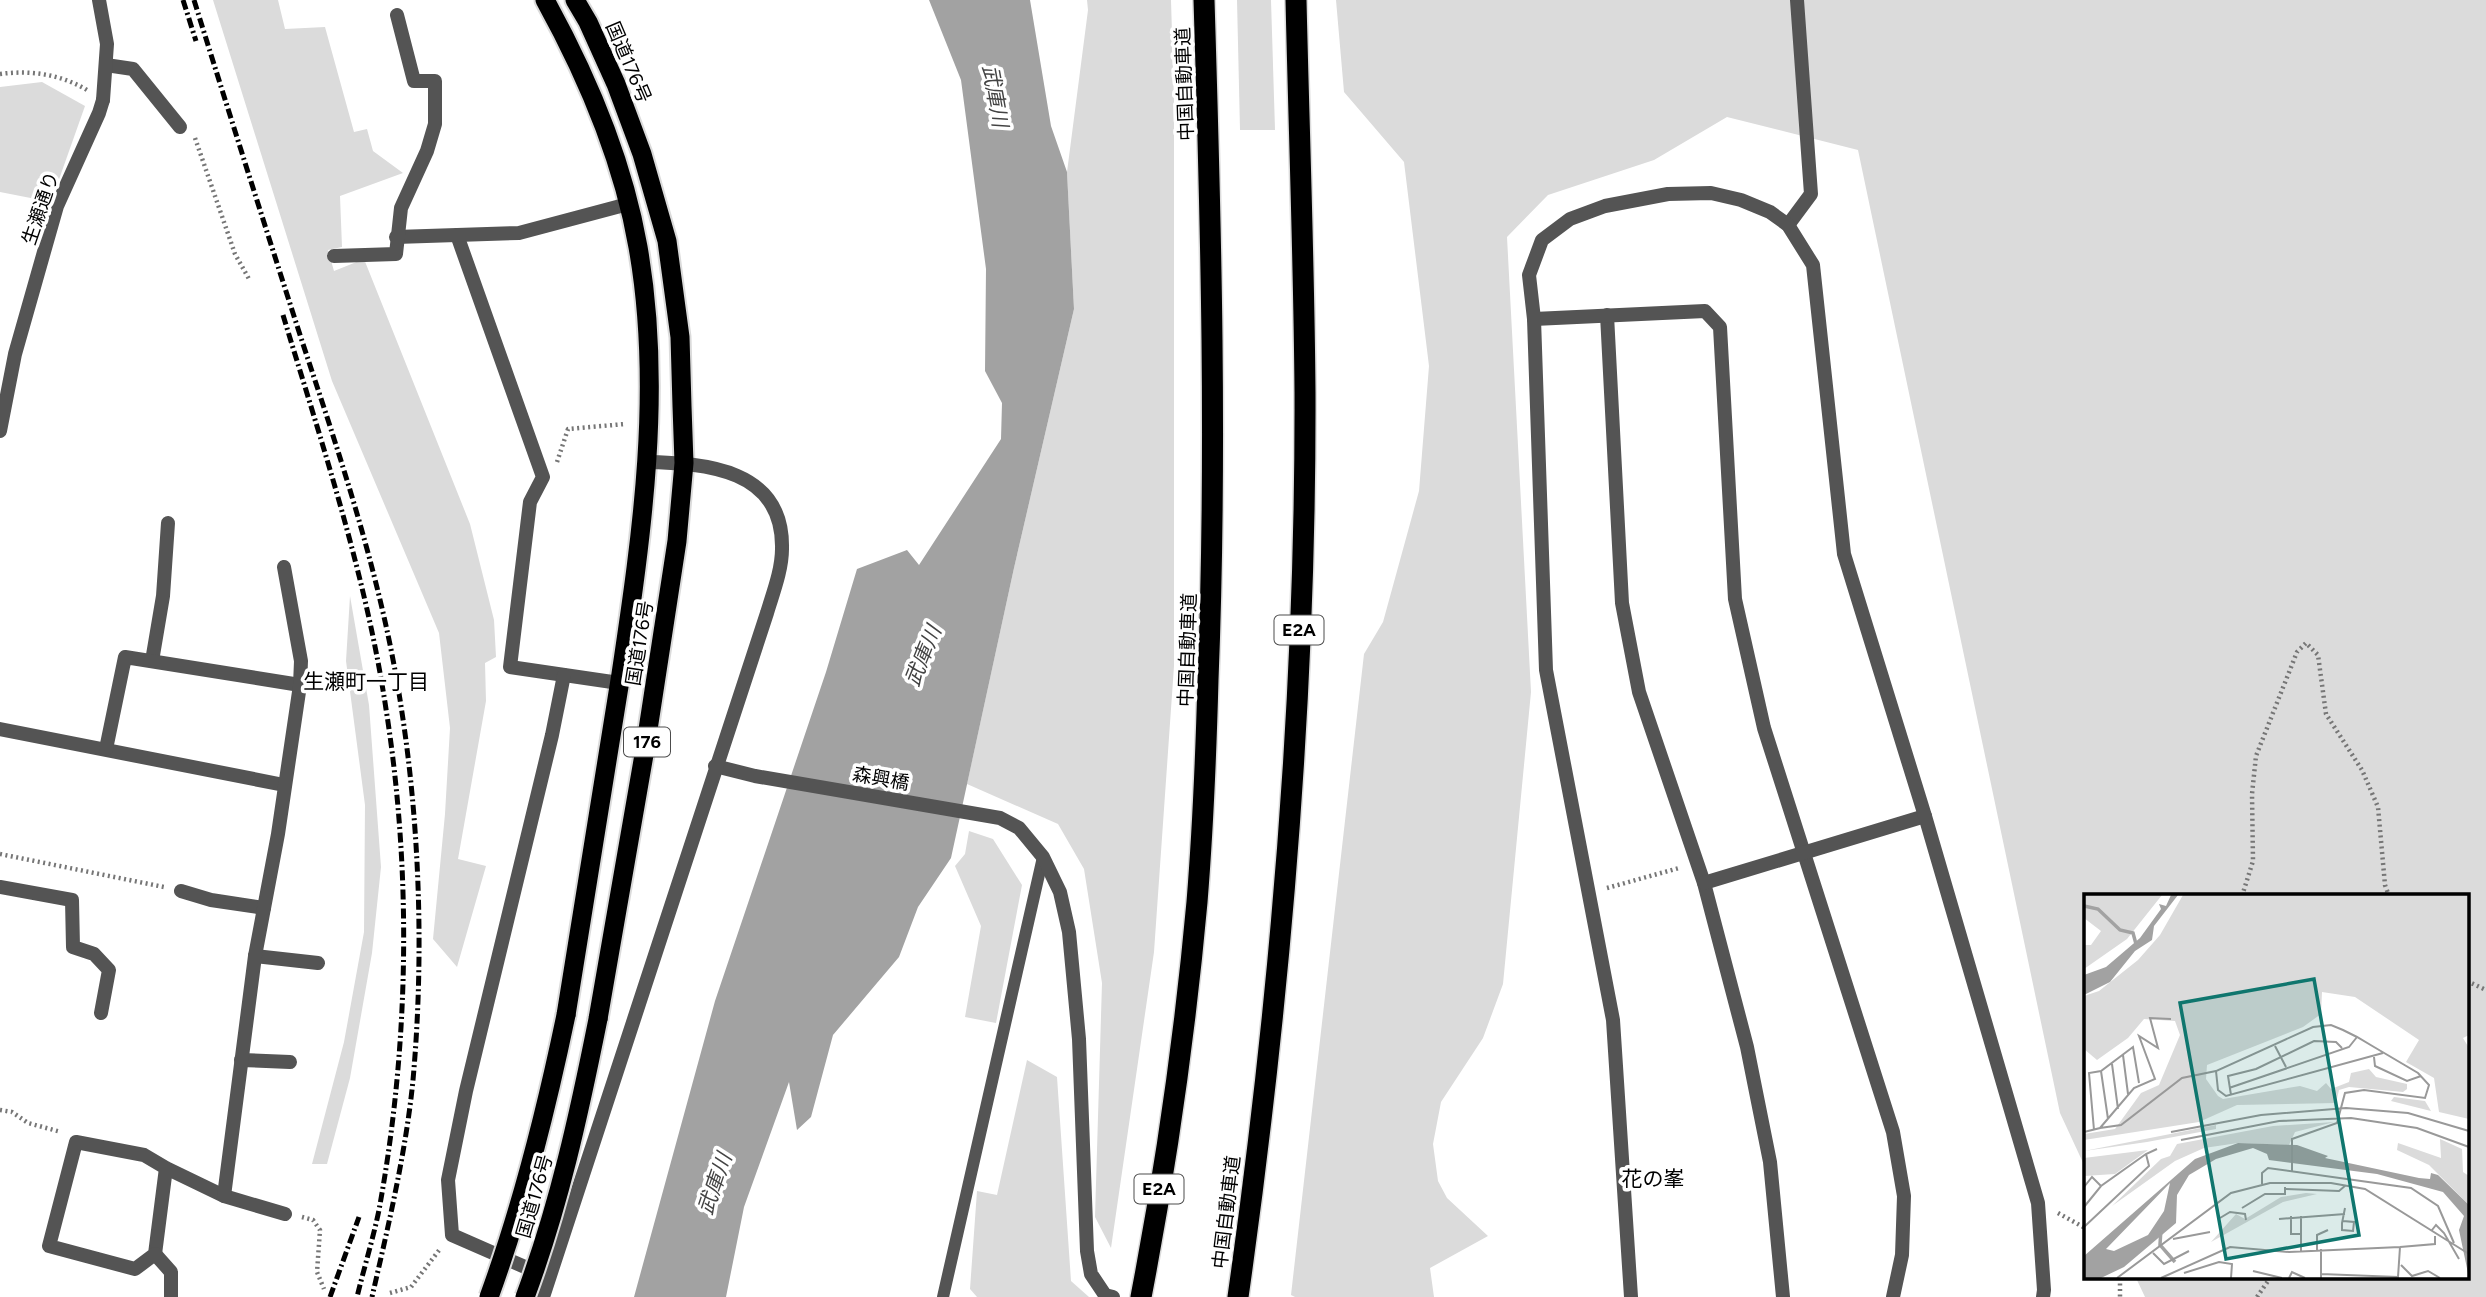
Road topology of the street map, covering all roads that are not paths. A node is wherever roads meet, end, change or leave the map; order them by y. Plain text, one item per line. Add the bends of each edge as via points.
1 (99, 0) edge
2 (545, 0) edge
3 (575, 0) edge
4 (1204, 0) edge
5 (1296, 0) edge
6 (1797, 0) edge
7 (397, 15) dead end
8 (106, 65) junction
9 (180, 127) road end
10 (628, 204) junction
11 (1788, 225) junction
12 (457, 235) junction
13 (396, 237) junction
14 (334, 256) dead end
15 (1606, 315) junction
16 (1534, 318) junction
17 (0, 431) edge
18 (646, 462) junction
19 (684, 463) junction
20 (169, 523) dead end
21 (284, 567) dead end
22 (152, 661) junction
23 (564, 675) junction
24 (619, 683) junction
25 (300, 685) junction
26 (0, 729) edge
27 (106, 749) junction
28 (715, 766) junction
29 (284, 785) junction
30 (1925, 816) junction
31 (1805, 852) junction
32 (1043, 858) junction
33 (1704, 883) junction
34 (0, 887) edge
35 (181, 891) road end
36 (264, 908) junction
37 (255, 956) junction
38 (318, 963) dead end
39 (101, 1013) dead end
40 (241, 1060) junction
41 (290, 1062) dead end
42 (166, 1168) junction
43 (224, 1196) junction
44 (285, 1214) road end
45 (155, 1254) junction
46 (549, 1278) junction
47 (171, 1297) edge
48 (489, 1297) edge
49 (525, 1297) edge
50 (543, 1297) edge
51 (943, 1297) edge
52 (1113, 1297) edge
53 (1141, 1297) edge
54 (1238, 1297) edge
55 (1631, 1297) edge
56 (1783, 1297) edge
57 (1893, 1297) edge
58 (2043, 1297) edge

1 - 8 street, 生瀬通り
2 - 10 highway, 国道176号 / 176 via 616,158
3 - 19 highway, 国道176号 / 176 via 616,84 667,241 680,337
4 - 53 highway, 中国自動車道 / E2A via 1212,255 1213,544 1207,733 1197,901 1177,1081
5 - 54 highway, 中国自動車道 / E2A via 1305,394 1294,746 1282,909
6 - 11 street via 1811,194
7 - 13 street via 414,81 435,81 435,124 401,208
8 - 9 street via 133,69
8 - 17 street, 生瀬通り via 99,113 58,205 15,354
10 - 12 street via 519,233
10 - 18 highway, 国道176号 / 176 via 649,338
11 - 16 street via 1751,204 1711,193 1668,194 1605,206 1570,219 1542,240 1529,275
11 - 30 street via 1813,265 1844,554
12 - 13 street
12 - 23 street via 543,477 530,502 510,667
13 - 14 street via 396,254
15 - 16 street
15 - 31 street via 1705,311 1720,327 1735,599 1764,728
15 - 33 street via 1622,603 1639,692
16 - 55 street via 1546,670 1613,1020
18 - 19 street
18 - 24 highway, 国道176号 / 176 via 640,545
19 - 28 street via 727,471 751,484 768,497 781,528 782,552 767,613
19 - 49 highway, 国道176号 / 176, bridge via 646,749 598,1019 577,1128 546,1241
20 - 22 street
21 - 25 street
22 - 25 street
22 - 27 street via 125,657
23 - 24 street
23 - 46 street via 449,1180 452,1235
24 - 48 highway, 国道176号 / 176, bridge via 566,1015 540,1132
25 - 29 street
26 - 27 street
27 - 29 street
28 - 32 street, 森興橋 via 1000,818 1019,828
28 - 46 street
29 - 36 street
30 - 31 street
30 - 58 street via 2038,1203
31 - 33 street
31 - 57 street via 1894,1132 1904,1196 1902,1255
32 - 51 lane
32 - 52 street via 1060,892 1069,932 1079,1040 1087,1251 1091,1274 1105,1295
33 - 56 street via 1747,1046 1767,1149
34 - 39 street via 72,900 74,947 94,954 109,970
35 - 36 street
36 - 37 street
37 - 38 street
37 - 40 street
40 - 41 street
40 - 43 street
42 - 43 street
42 - 45 street
42 - 45 street via 144,1154 76,1142 49,1246 135,1269
43 - 44 street
45 - 47 street via 171,1272
46 - 50 street

